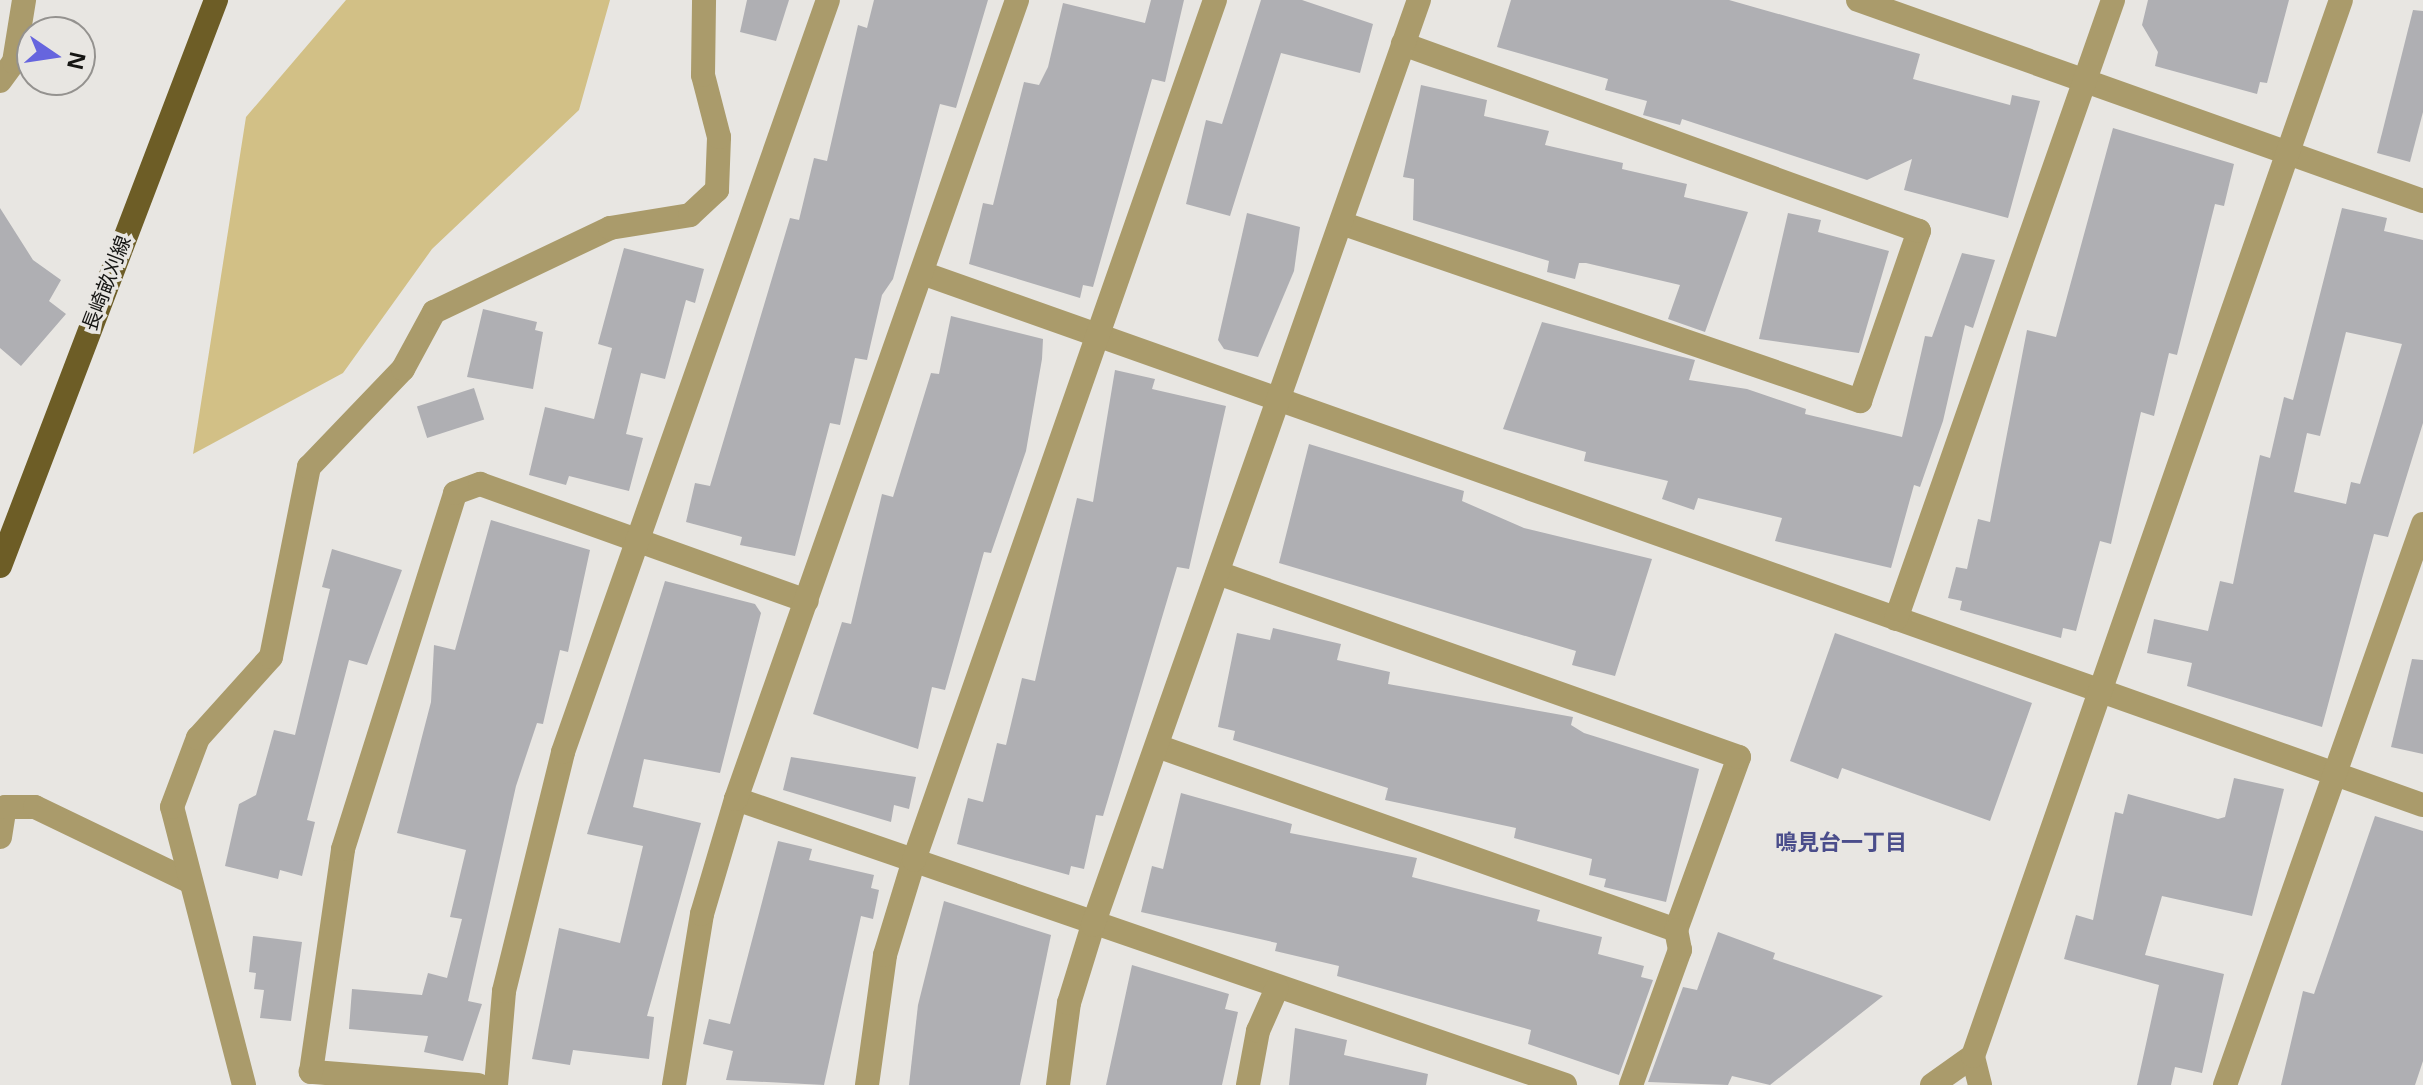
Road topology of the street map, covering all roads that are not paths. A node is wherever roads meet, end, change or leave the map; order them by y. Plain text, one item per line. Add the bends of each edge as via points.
1 (24, 0) edge
2 (216, 0) edge
3 (704, 0) edge
4 (828, 0) edge
5 (1017, 0) edge
6 (1215, 0) edge
7 (1419, 0) edge
8 (1858, 0) edge
9 (2113, 0) edge
10 (2341, 0) edge
11 (1403, 44) junction
12 (2084, 80) junction
13 (0, 81) edge
14 (2287, 153) junction
15 (2423, 201) edge
16 (1341, 223) junction
17 (922, 273) junction
18 (1098, 337) junction
19 (1283, 401) junction
20 (2423, 524) edge
21 (637, 541) junction
22 (0, 566) edge
23 (1218, 573) junction
24 (807, 601) junction
25 (1896, 619) junction
26 (2096, 690) junction
27 (1157, 746) junction
28 (2335, 776) junction
29 (736, 799) junction
30 (2423, 805) edge
31 (0, 837) edge
32 (914, 860) junction
33 (191, 882) junction
34 (1093, 925) junction
35 (1676, 930) junction
36 (1277, 988) junction
37 (1973, 1056) junction
38 (244, 1085) edge
39 (478, 1085) edge
40 (496, 1085) edge
41 (674, 1085) edge
42 (867, 1085) edge
43 (1058, 1085) edge
44 (1248, 1085) edge
45 (1565, 1085) edge
46 (1631, 1085) edge
47 (1932, 1085) edge
48 (1980, 1085) edge
49 (2225, 1085) edge

1 - 13 street via 14,62
2 - 22 main road, 長崎畝刈線
3 - 33 street via 703,75 719,137 717,190 690,215 610,228 434,312 403,369 309,467 271,657 198,738 177,783 173,831
4 - 21 street
5 - 17 street
6 - 18 street
7 - 11 street
8 - 12 street
9 - 12 street
10 - 14 street
11 - 16 street
11 - 16 street via 1919,231 1865,387 1860,401
12 - 14 street
12 - 25 street
14 - 15 street
14 - 26 street
16 - 19 street
17 - 18 street
17 - 24 street
18 - 19 street
18 - 32 street
19 - 23 street
19 - 25 street
20 - 28 street
21 - 24 street
21 - 39 street via 480,484 455,493 365,762 324,949 311,1072
21 - 40 street via 533,857 504,991
23 - 27 street
23 - 35 street via 1739,757
24 - 29 street
25 - 26 street
26 - 28 street
26 - 37 street
27 - 34 street
27 - 35 street
28 - 30 street
28 - 49 street
29 - 32 street
29 - 41 street via 702,914
31 - 33 street via 5,807 35,807
32 - 34 street
32 - 42 street via 885,955
33 - 38 street
34 - 36 street
34 - 43 street via 1069,1003
35 - 46 street via 1680,950
36 - 44 street via 1258,1031
36 - 45 street
37 - 47 street
37 - 48 street

